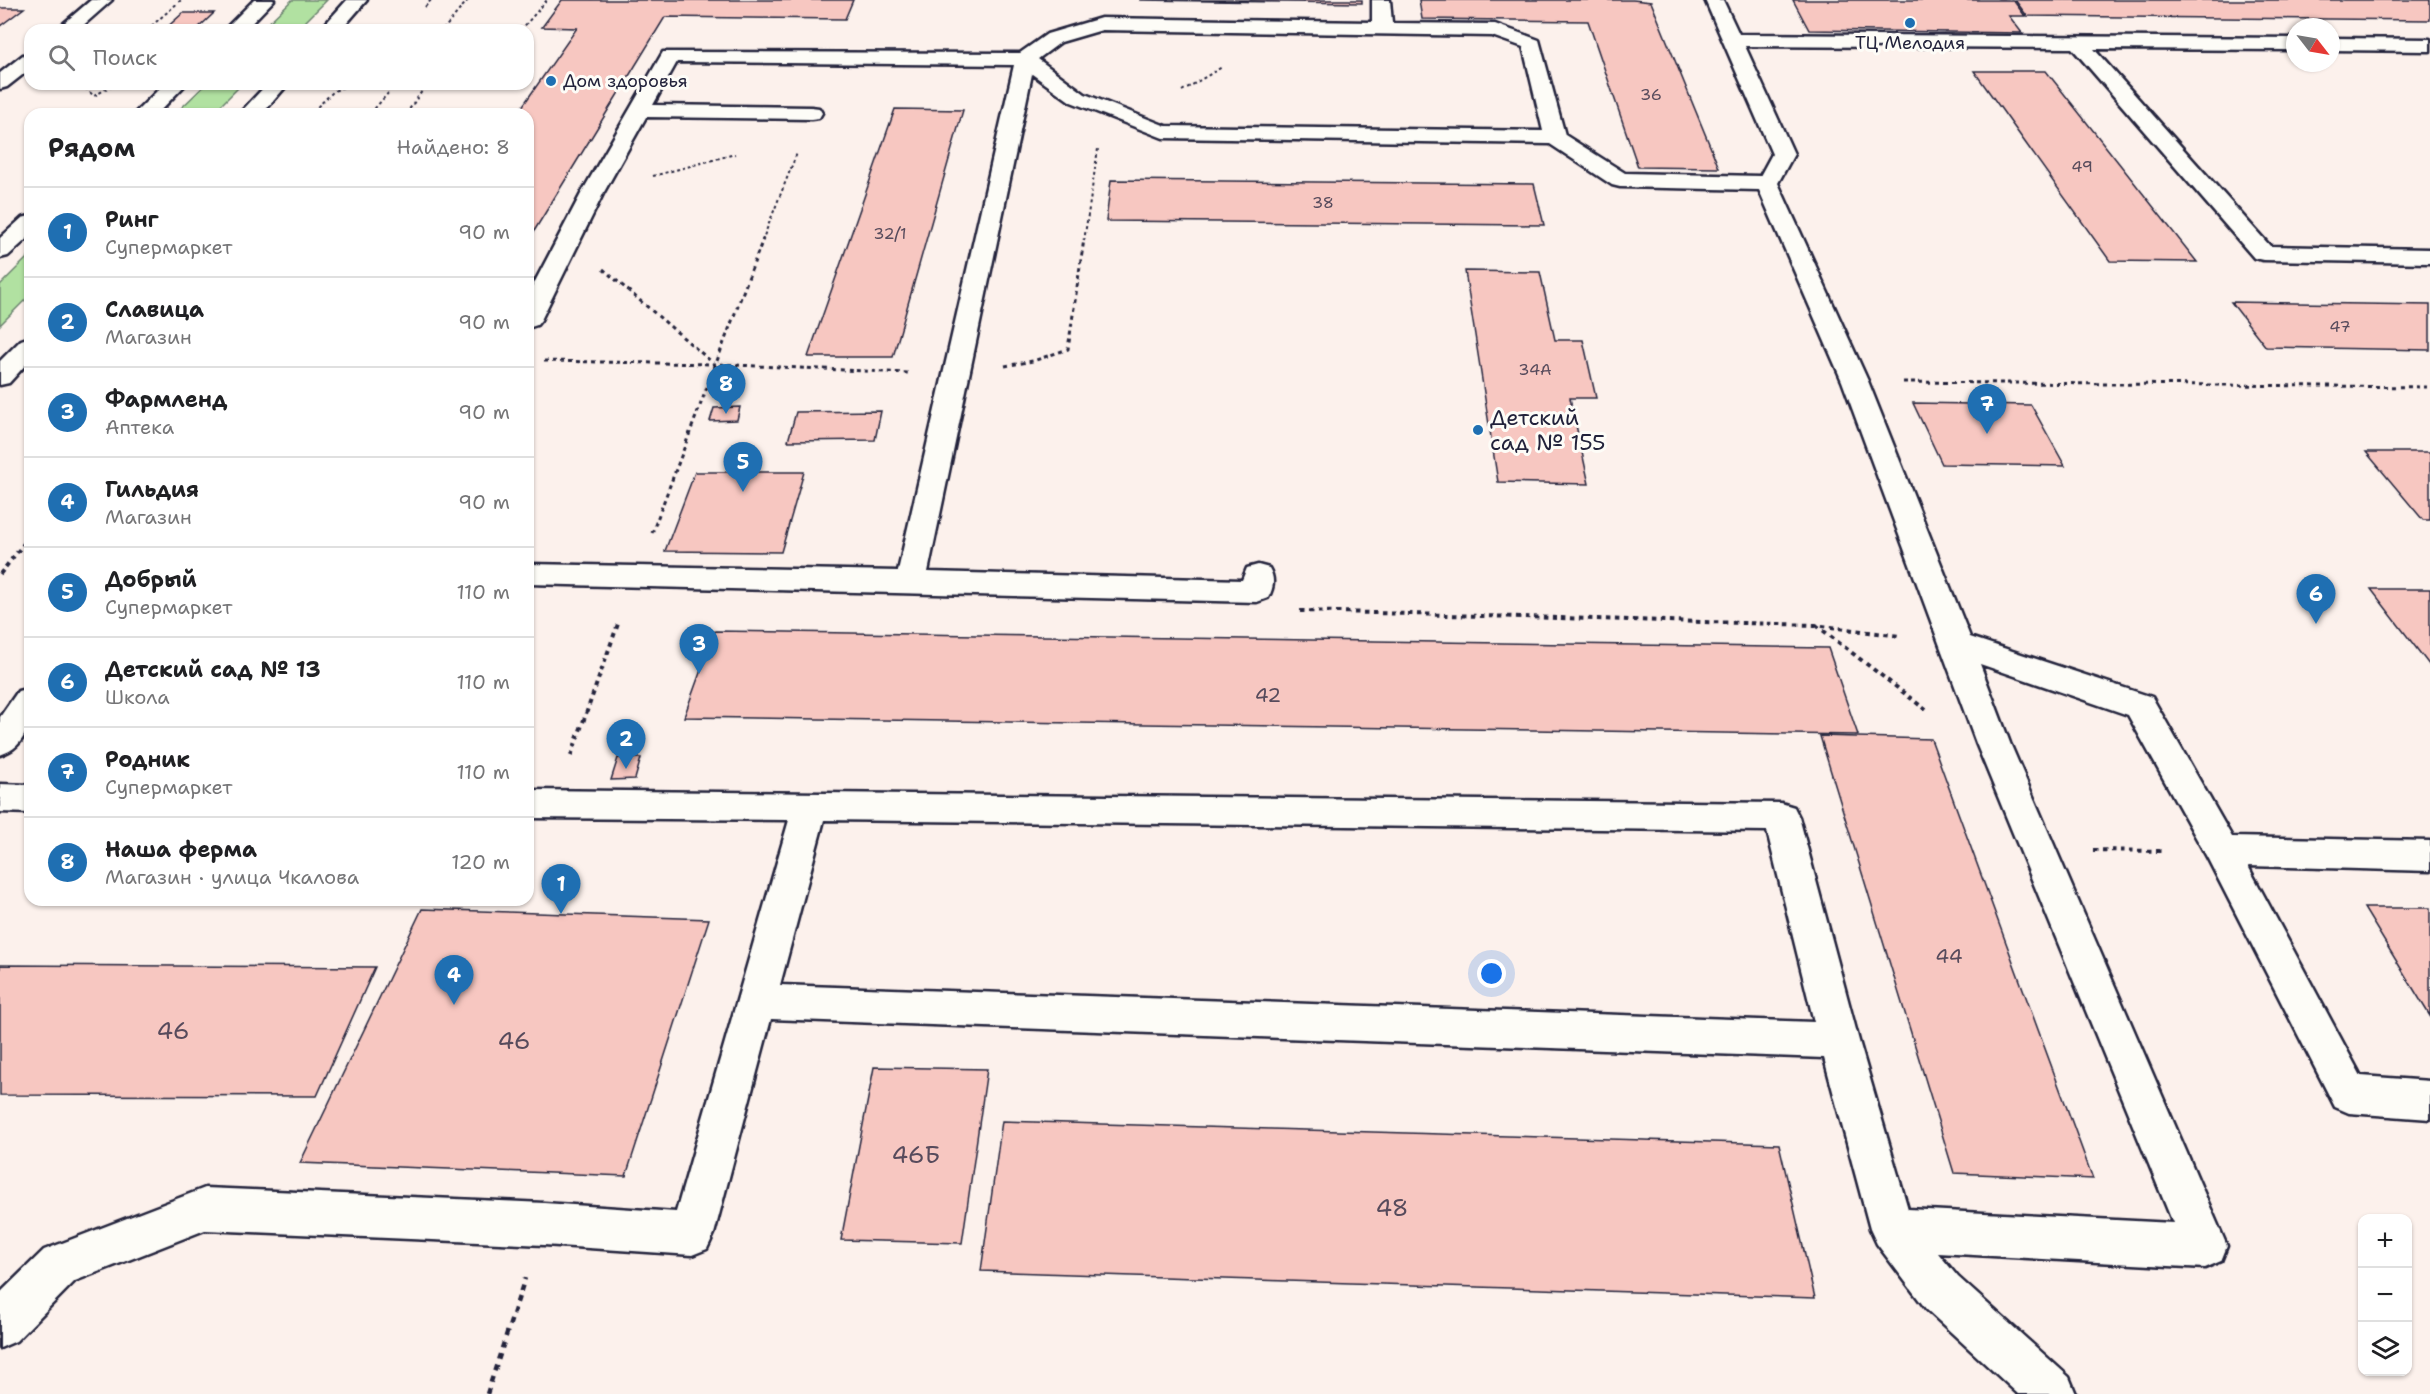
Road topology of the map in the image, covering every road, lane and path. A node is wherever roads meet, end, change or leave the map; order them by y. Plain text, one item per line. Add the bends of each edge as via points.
1 (103, 0) edge
2 (181, 0) edge
3 (265, 0) edge
4 (358, 0) edge
5 (430, 0) edge
6 (468, 0) edge
7 (547, 0) edge
8 (1381, 0) edge
9 (1714, 0) edge
10 (425, 7) dead end
11 (73, 24) edge
12 (154, 24) edge
13 (240, 24) edge
14 (336, 24) edge
15 (448, 24) edge
16 (526, 24) edge
17 (1382, 28) junction
18 (1732, 40) junction
19 (2078, 43) junction
20 (2286, 44) edge
21 (2340, 45) edge
22 (2430, 45) edge
23 (1025, 59) junction
24 (24, 64) edge
25 (0, 83) edge
26 (90, 90) edge
27 (104, 90) edge
28 (171, 90) edge
29 (272, 90) edge
30 (338, 90) edge
31 (391, 90) edge
32 (423, 90) edge
33 (151, 108) edge
34 (256, 108) edge
35 (317, 108) edge
36 (375, 108) edge
37 (410, 108) edge
38 (639, 111) junction
39 (811, 113) joint
40 (1556, 138) junction
41 (737, 154) dead end
42 (1767, 183) junction
43 (593, 192) junction
44 (1088, 219) dead end
45 (24, 229) edge
46 (568, 239) junction
47 (0, 251) edge
48 (2430, 256) edge
49 (534, 308) edge
50 (24, 351) edge
51 (540, 361) dead end
52 (714, 364) junction
53 (956, 375) junction
54 (0, 377) edge
55 (1855, 381) junction
56 (2430, 387) edge
57 (24, 544) edge
58 (0, 574) edge
59 (534, 574) edge
60 (637, 575) junction
61 (1258, 575) dead end
62 (911, 582) junction
63 (1815, 625) dead end
64 (1957, 644) junction
65 (24, 708) edge
66 (1933, 715) dead end
67 (0, 742) edge
68 (0, 798) edge
69 (24, 799) edge
70 (541, 804) edge
71 (810, 806) junction
72 (2039, 849) junction
73 (2222, 851) junction
74 (2430, 856) edge
75 (756, 1000) junction
76 (1839, 1041) junction
77 (2430, 1100) edge
78 (544, 1224) junction
79 (1892, 1229) junction
80 (0, 1325) edge
81 (487, 1394) edge
82 (2052, 1394) edge

1 - 11 main road
2 - 12 path
3 - 13 main road
4 - 14 main road
5 - 10 path
6 - 15 path
7 - 16 path
8 - 17 main road
9 - 18 main road
17 - 23 main road via 1101,24 1054,38
17 - 40 main road via 1495,30 1532,44
18 - 19 main road
18 - 42 main road via 1783,154
19 - 20 main road
19 - 48 main road via 2263,254
21 - 22 main road
23 - 38 main road via 670,56
23 - 40 main road via 1078,98 1162,132
23 - 53 main road
24 - 25 main road
26 - 27 path via 94,96
28 - 33 main road
29 - 34 main road
30 - 35 path
31 - 36 path
32 - 37 path
38 - 39 main road
38 - 43 main road
39 - 52 path
40 - 42 main road via 1620,180
41 - 43 path
42 - 55 main road
43 - 46 main road
44 - 53 path via 1068,349 1033,361
45 - 47 main road
46 - 49 main road
46 - 52 path
50 - 54 main road
51 - 52 path
52 - 53 path
52 - 60 path
53 - 62 main road
55 - 56 path
55 - 64 main road
57 - 58 path
59 - 60 main road
60 - 62 main road
60 - 70 path
61 - 62 main road via 1257,591
63 - 66 path
64 - 72 main road via 1993,743
64 - 73 main road via 2140,706
65 - 67 main road
68 - 69 main road
70 - 71 main road
71 - 75 main road
71 - 76 main road via 1781,817
72 - 73 path
72 - 79 main road via 2205,1246
73 - 74 main road
73 - 77 main road via 2349,1094
75 - 76 main road
75 - 78 main road via 692,1234
76 - 79 main road
78 - 80 main road via 205,1209 60,1265
78 - 81 path
79 - 82 main road via 1942,1293

